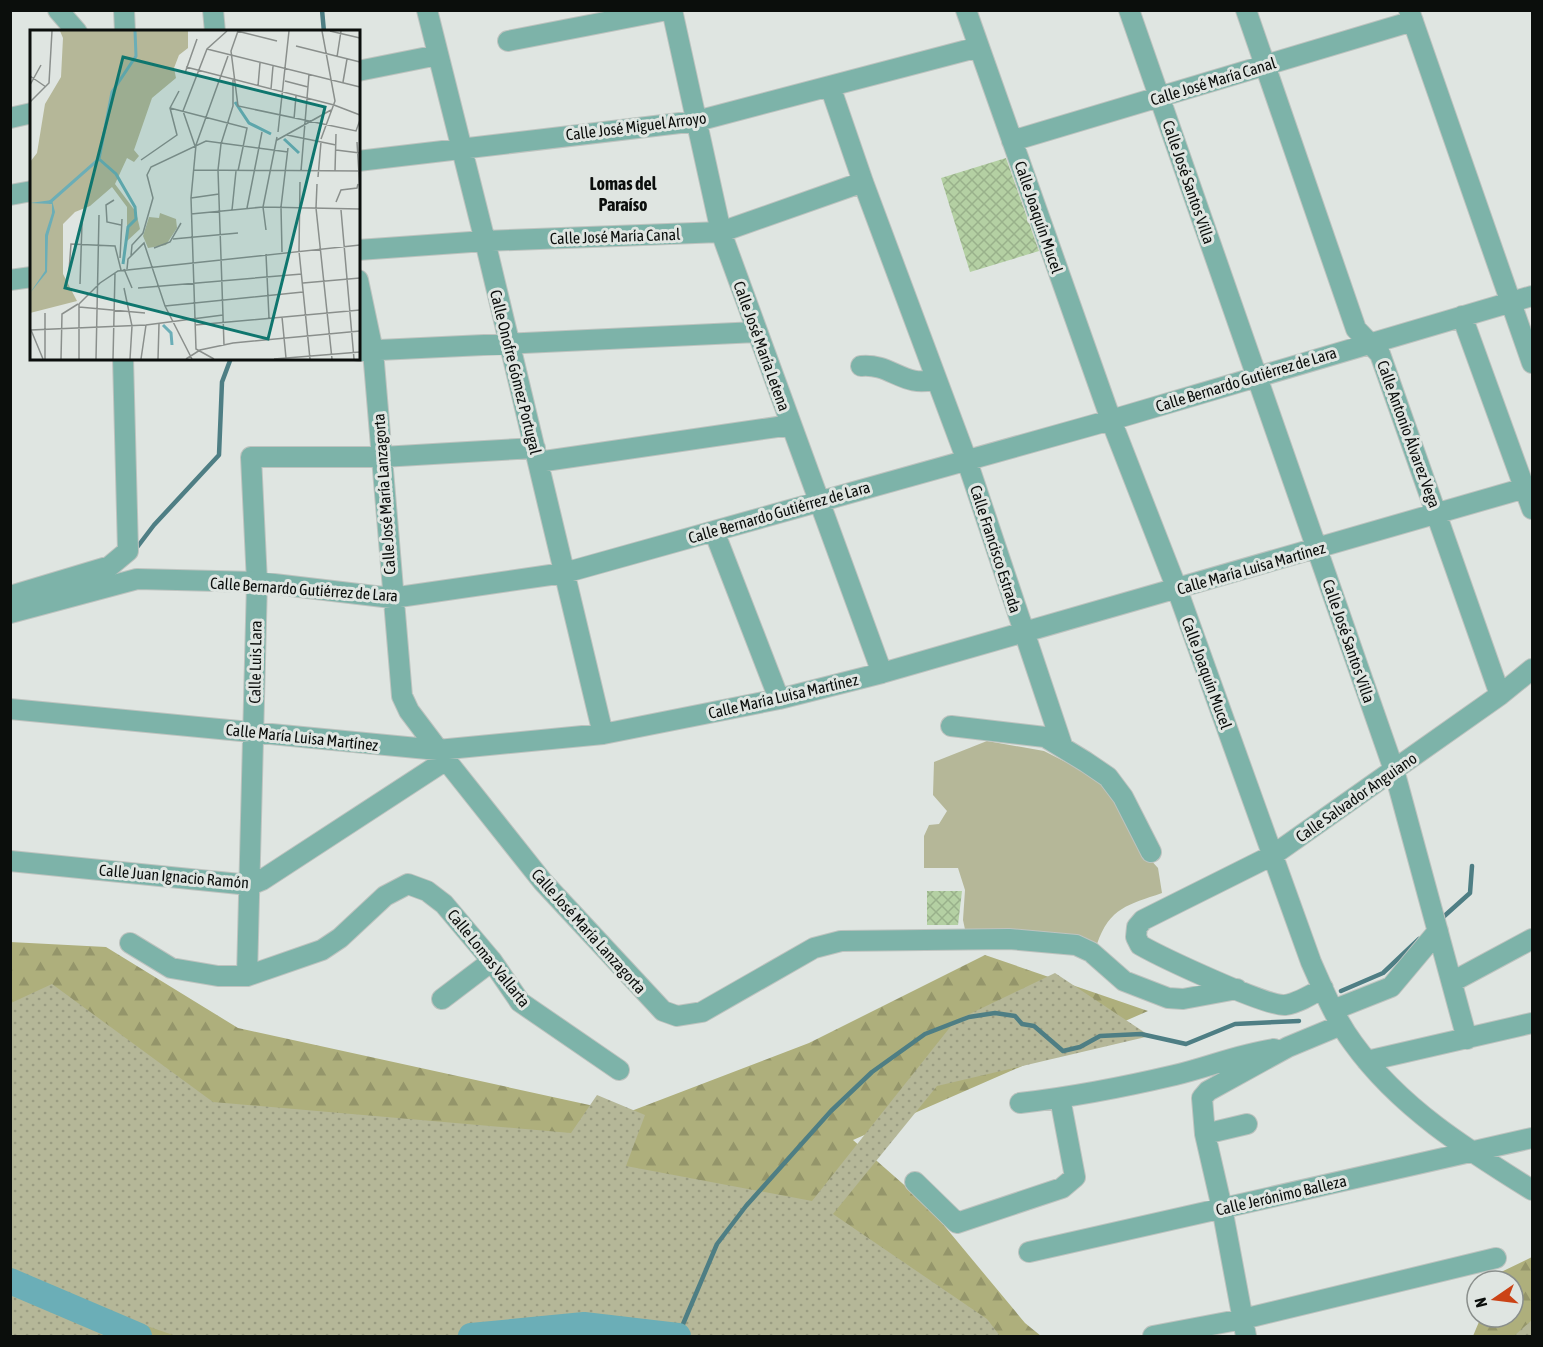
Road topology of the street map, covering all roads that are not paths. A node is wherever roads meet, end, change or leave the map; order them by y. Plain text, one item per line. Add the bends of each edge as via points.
1 (58, 10) edge
2 (124, 10) edge
3 (213, 10) edge
4 (427, 10) edge
5 (668, 10) edge
6 (672, 10) edge
7 (966, 10) edge
8 (1129, 10) edge
9 (1246, 10) edge
10 (1411, 16) edge
11 (75, 30) edge
12 (125, 30) edge
13 (215, 30) edge
14 (508, 41) dead end
15 (979, 47) junction
16 (438, 55) junction
17 (1265, 66) junction
18 (360, 71) edge
19 (830, 86) junction
20 (1160, 97) junction
21 (30, 113) edge
22 (10, 118) edge
23 (697, 121) junction
24 (1012, 141) junction
25 (461, 147) junction
26 (360, 161) edge
27 (863, 182) junction
28 (30, 191) edge
29 (10, 195) edge
30 (721, 232) junction
31 (485, 241) junction
32 (360, 250) edge
33 (30, 277) edge
34 (10, 280) edge
35 (1533, 296) edge
36 (360, 298) edge
37 (1511, 302) junction
38 (1462, 316) junction
39 (758, 332) junction
40 (1369, 342) junction
41 (509, 343) junction
42 (366, 351) edge
43 (123, 360) edge
44 (1533, 363) edge
45 (861, 366) dead end
46 (1257, 376) junction
47 (935, 379) junction
48 (1110, 420) junction
49 (791, 425) junction
50 (536, 455) junction
51 (382, 457) junction
52 (966, 458) junction
53 (1529, 487) edge
54 (818, 502) junction
55 (1533, 509) edge
56 (1438, 514) junction
57 (714, 531) junction
58 (1317, 549) junction
59 (564, 573) junction
60 (257, 582) junction
61 (1177, 589) junction
62 (10, 596) edge
63 (392, 598) junction
64 (10, 613) edge
65 (1023, 633) junction
66 (1533, 669) edge
67 (882, 673) junction
68 (1500, 695) junction
69 (779, 699) junction
70 (10, 709) edge
71 (951, 726) dead end
72 (254, 732) junction
73 (603, 734) junction
74 (1063, 748) junction
75 (442, 755) junction
76 (1394, 770) junction
77 (1151, 852) dead end
78 (1273, 855) junction
79 (10, 861) edge
80 (250, 885) junction
81 (1438, 931) junction
82 (1533, 939) edge
83 (130, 943) dead end
84 (492, 961) junction
85 (1182, 964) junction
86 (247, 976) junction
87 (1452, 982) junction
88 (1323, 988) junction
89 (1237, 989) junction
90 (442, 999) dead end
91 (1183, 999) junction
92 (1337, 1017) junction
93 (1533, 1023) edge
94 (1467, 1038) junction
95 (1288, 1047) junction
96 (1367, 1062) junction
97 (619, 1071) dead end
98 (1060, 1098) junction
99 (1020, 1103) dead end
100 (1247, 1124) dead end
101 (1205, 1134) junction
102 (1533, 1138) edge
103 (1471, 1152) junction
104 (915, 1182) dead end
105 (1533, 1190) edge
106 (1222, 1208) junction
107 (1029, 1252) dead end
108 (1496, 1258) dead end
109 (1245, 1328) edge
110 (1153, 1336) edge

1 - 11 street
2 - 12 street
3 - 13 street
4 - 16 street, Calle Onofre Gómez Portugal
5 - 14 street
6 - 23 street, Calle José María Letena
7 - 15 street, Calle Joaquín Mucel
8 - 20 street, Calle José Santos Villa
9 - 17 street, Calle Antonio Álvarez Vega
10 - 17 street, Calle José María Canal
10 - 37 street
15 - 19 street, Calle José Miguel Arroyo
15 - 24 street, Calle Joaquín Mucel
16 - 18 street
16 - 25 street, Calle Onofre Gómez Portugal
17 - 20 street, Calle José María Canal
17 - 40 street, Calle Antonio Álvarez Vega via 1356,329
19 - 23 street, Calle José Miguel Arroyo
19 - 27 street, Calle Francisco Estrada
20 - 24 street, Calle José María Canal
20 - 46 street, Calle José Santos Villa
21 - 22 street
23 - 25 street, Calle José Miguel Arroyo
23 - 30 street, Calle José María Letena
24 - 48 street, Calle Joaquín Mucel
25 - 26 street, Calle José Miguel Arroyo
25 - 31 street, Calle Onofre Gómez Portugal
27 - 30 street, Calle José María Canal
27 - 47 street, Calle Francisco Estrada
28 - 29 street
30 - 31 street, Calle José María Canal
30 - 39 street, Calle José María Letena
31 - 32 street, Calle José María Canal
31 - 41 street, Calle Onofre Gómez Portugal
33 - 34 street
35 - 37 street, Calle Bernardo Gutiérrez de Lara
36 - 42 street, Calle José María Lanzagorta
37 - 38 street, Calle Bernardo Gutiérrez de Lara
37 - 44 street
38 - 40 street, Calle Bernardo Gutiérrez de Lara
38 - 53 street
39 - 41 street
39 - 49 street, Calle José María Letena
40 - 46 street, Calle Bernardo Gutiérrez de Lara
40 - 56 street, Calle Antonio Álvarez Vega via 1380,354
41 - 42 street
41 - 50 street, Calle Onofre Gómez Portugal
42 - 51 street, Calle José María Lanzagorta
43 - 62 street via 128,551 110,566
45 - 47 street via 874,364 906,380 924,383
46 - 48 street, Calle Bernardo Gutiérrez de Lara
46 - 58 street, Calle José Santos Villa
47 - 52 street, Calle Francisco Estrada
48 - 52 street, Calle Bernardo Gutiérrez de Lara
48 - 61 street, Calle Joaquín Mucel
49 - 50 street
49 - 54 street, Calle José María Letena
50 - 51 street
50 - 59 street, Calle Onofre Gómez Portugal
51 - 60 street, Calle Luis Lara via 252,457
51 - 63 street, Calle José María Lanzagorta
52 - 54 street, Calle Bernardo Gutiérrez de Lara
52 - 65 street, Calle Francisco Estrada
53 - 55 street
53 - 56 street, Calle María Luisa Martínez
54 - 57 street, Calle Bernardo Gutiérrez de Lara
54 - 67 street, Calle José María Letena
56 - 58 street, Calle María Luisa Martínez
56 - 68 street, Calle Antonio Álvarez Vega
57 - 59 street, Calle Bernardo Gutiérrez de Lara
57 - 69 street
58 - 61 street, Calle María Luisa Martínez
58 - 76 street, Calle José Santos Villa
59 - 63 street, Calle Bernardo Gutiérrez de Lara
59 - 73 street, Calle Onofre Gómez Portugal
60 - 63 street, Calle Bernardo Gutiérrez de Lara
60 - 64 street, Calle Bernardo Gutiérrez de Lara via 137,579
60 - 72 street, Calle Luis Lara
61 - 65 street, Calle María Luisa Martínez
61 - 78 street, Calle Joaquín Mucel
63 - 75 street, Calle José María Lanzagorta via 402,696
65 - 67 street, Calle María Luisa Martínez
65 - 74 street, Calle Francisco Estrada
66 - 68 street, Calle Salvador Anguiano
67 - 69 street, Calle María Luisa Martínez
68 - 76 street, Calle Salvador Anguiano
69 - 73 street, Calle María Luisa Martínez
70 - 72 street, Calle María Luisa Martínez
71 - 74 street via 1026,733 1044,737
72 - 75 street, Calle María Luisa Martínez
72 - 80 street, Calle Luis Lara
73 - 75 street, Calle María Luisa Martínez
74 - 77 street via 1108,777 1123,797
75 - 80 street, Calle Juan Ignacio Ramón
75 - 91 street, Calle José María Lanzagorta via 543,882 650,999 663,1011 677,1016 708,1010 814,948 841,940 1009,939 1076,945 1091,952 1132,985 1168,998
76 - 78 street, Calle Salvador Anguiano
76 - 81 street, Calle José Santos Villa
78 - 85 street, Calle Salvador Anguiano via 1169,906 1137,927 1140,945
78 - 88 street, Calle Joaquín Mucel
79 - 80 street, Calle Juan Ignacio Ramón
80 - 86 street, Calle Luis Lara
81 - 87 street, Calle José Santos Villa
81 - 92 street via 1391,987
82 - 87 street
83 - 86 street, Calle Lomas Vallarta via 171,969
84 - 86 street, Calle Lomas Vallarta via 444,904 427,891 408,884 385,896 322,950
84 - 90 street
84 - 97 street, Calle Lomas Vallarta via 520,1002
85 - 89 street, Calle Salvador Anguiano
85 - 91 street
87 - 94 street, Calle José Santos Villa
88 - 89 street, Calle Salvador Anguiano via 1283,1005
88 - 92 street, Calle Joaquín Mucel
89 - 91 street, Calle José María Lanzagorta
92 - 95 street
92 - 96 street, Calle Joaquín Mucel
93 - 94 street
94 - 96 street
95 - 98 street via 1233,1057 1177,1075
95 - 101 street via 1208,1091 1201,1107
96 - 103 street, Calle Joaquín Mucel via 1431,1124
98 - 99 street
98 - 104 street via 1075,1177 1062,1188 957,1223
100 - 101 street
101 - 106 street
102 - 103 street, Calle Jerónimo Balleza
103 - 105 street, Calle Joaquín Mucel
103 - 106 street, Calle Jerónimo Balleza
106 - 107 street, Calle Jerónimo Balleza
106 - 109 street
108 - 109 street
109 - 110 street

